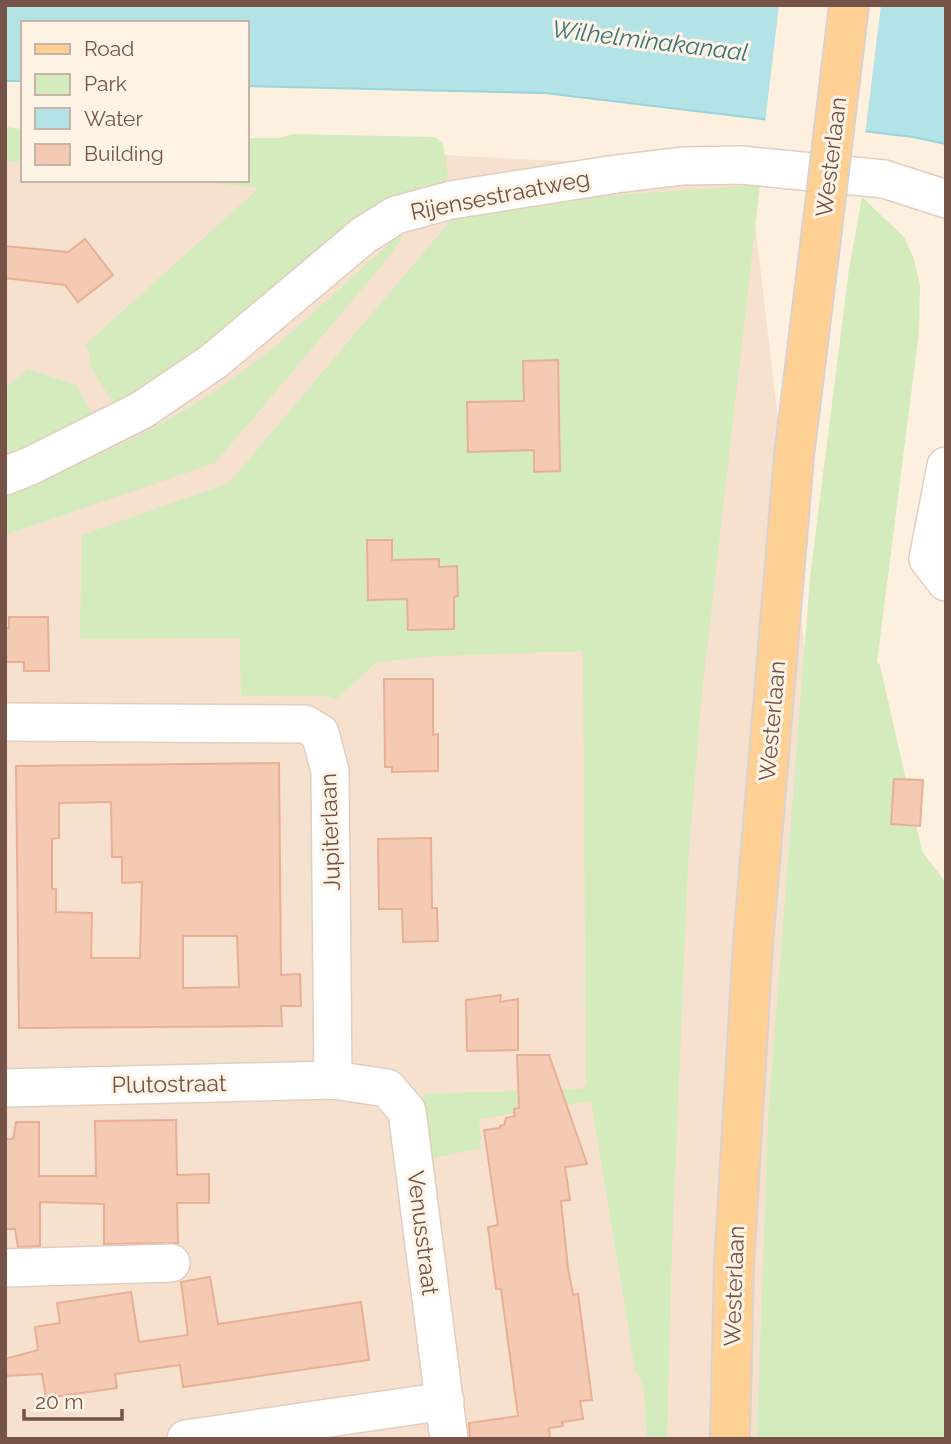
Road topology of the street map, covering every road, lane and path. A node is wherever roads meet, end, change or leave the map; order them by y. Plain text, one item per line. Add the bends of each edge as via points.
1 (849, 5) edge
2 (946, 199) edge
3 (946, 466) edge
4 (5, 476) edge
5 (946, 582) edge
6 (5, 722) edge
7 (334, 1080) junction
8 (5, 1088) edge
9 (171, 1263) dead end
10 (5, 1268) edge
11 (444, 1401) junction
12 (186, 1439) edge
13 (450, 1439) edge
14 (730, 1439) edge

1 - 14 main road, Westerlaan, bridge via 794,456 753,944 734,1265
2 - 4 street, Rijensestraatweg via 884,179 741,165 683,166 451,200 396,215 364,235 214,361 142,410
3 - 5 street via 928,559
6 - 7 street, Jupiterlaan via 305,724 320,733 330,771
7 - 8 street, Plutostraat
7 - 11 street, Venusstraat via 387,1088 407,1111
9 - 10 street
11 - 12 street
11 - 13 street, Venusstraat

